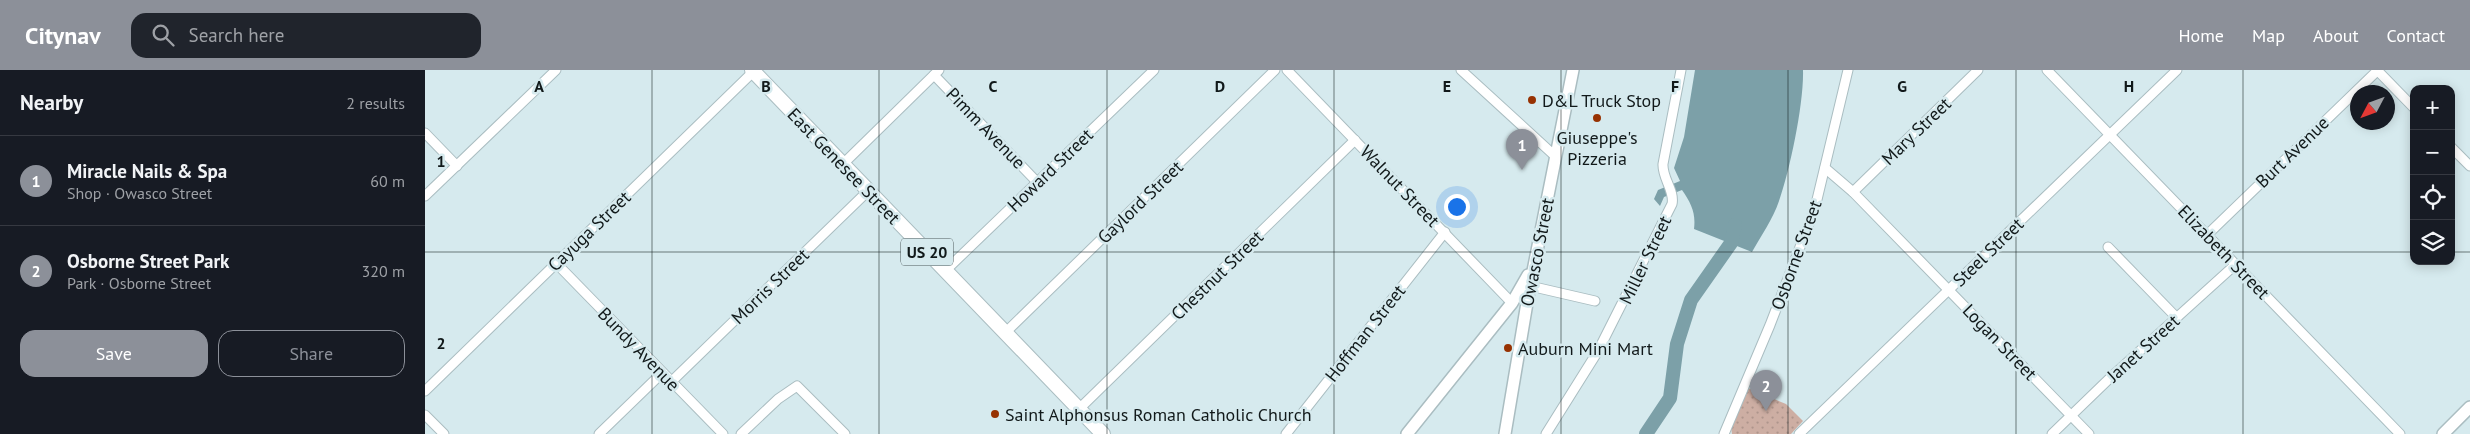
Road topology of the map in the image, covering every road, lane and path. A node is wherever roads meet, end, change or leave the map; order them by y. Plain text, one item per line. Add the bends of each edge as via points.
1 (1154, 70) edge
2 (1275, 70) edge
3 (1287, 70) edge
4 (1461, 70) edge
5 (1573, 70) edge
6 (1681, 70) edge
7 (1848, 70) edge
8 (1978, 70) edge
9 (2047, 70) edge
10 (2177, 70) edge
11 (2377, 70) edge
12 (554, 71) edge
13 (753, 71) edge
14 (937, 73) edge
15 (2410, 104) edge
16 (425, 133) edge
17 (2109, 134) junction
18 (1355, 140) junction
19 (2455, 151) edge
20 (1555, 156) junction
21 (843, 164) junction
22 (457, 166) junction
23 (2470, 166) edge
24 (1825, 168) junction
25 (1037, 182) junction
26 (869, 191) junction
27 (1853, 192) junction
28 (425, 196) edge
29 (1445, 232) junction
30 (2207, 235) junction
31 (2108, 246) dead end
32 (1538, 248) junction
33 (555, 263) junction
34 (2237, 264) junction
35 (945, 271) junction
36 (1530, 286) junction
37 (1949, 290) junction
38 (1595, 301) dead end
39 (1512, 304) junction
40 (1527, 308) junction
41 (2177, 318) junction
42 (1005, 333) junction
43 (662, 373) junction
44 (671, 382) junction
45 (425, 391) edge
46 (2470, 407) edge
47 (1079, 409) junction
48 (425, 415) edge
49 (2071, 415) junction
50 (444, 434) edge
51 (599, 434) edge
52 (723, 434) edge
53 (741, 434) edge
54 (845, 434) edge
55 (1103, 434) edge
56 (1286, 434) edge
57 (1407, 434) edge
58 (1505, 434) edge
59 (1546, 434) edge
60 (1724, 434) edge
61 (1799, 434) edge
62 (2052, 434) edge
63 (2089, 434) edge
64 (2400, 434) edge
65 (2443, 434) edge

1 - 25 street, Howard Street
2 - 42 street, Gaylord Street
3 - 18 street, Walnut Street
4 - 20 street
5 - 20 main road, Owasco Street
6 - 59 street, Miller Street via 1663,164 1673,199 1599,351
7 - 24 street, Osborne Street
8 - 27 street, Mary Street
9 - 17 street, Elizabeth Street
10 - 17 street, Steel Street
11 - 15 street
11 - 30 street, Burt Avenue
12 - 22 street
13 - 21 highway, East Genesee Street / US 20
13 - 33 street, Cayuga Street
14 - 21 street
14 - 25 street, Pimm Avenue
16 - 22 street
17 - 30 street, Elizabeth Street
17 - 37 street, Steel Street
18 - 29 street, Walnut Street
18 - 47 street, Chestnut Street
19 - 23 street
20 - 32 main road, Owasco Street
21 - 26 highway, East Genesee Street / US 20
22 - 28 street
24 - 27 street, Logan Street
24 - 60 street, Osborne Street via 1804,240
25 - 35 street, Howard Street
26 - 35 highway, East Genesee Street / US 20
26 - 44 street, Morris Street
27 - 37 street, Logan Street
29 - 39 street, Walnut Street
29 - 56 street, Hoffman Street
30 - 34 street, Elizabeth Street
31 - 41 street
32 - 36 main road, Owasco Street
32 - 39 main road
33 - 43 street, Bundy Avenue
33 - 45 street, Cayuga Street
34 - 41 street, Janet Street
34 - 64 street, Elizabeth Street
35 - 42 highway, East Genesee Street / US 20
36 - 38 street
36 - 40 main road, Owasco Street
37 - 49 street, Logan Street
37 - 61 street, Steel Street
39 - 40 main road
39 - 57 main road
40 - 58 main road, Owasco Street
41 - 49 street, Janet Street
42 - 47 highway, East Genesee Street / US 20
43 - 44 street, Bundy Avenue
43 - 51 street
44 - 52 street, Bundy Avenue
46 - 65 main road
47 - 55 highway, East Genesee Street / US 20
48 - 50 street
49 - 62 street, Janet Street
49 - 63 street, Logan Street
53 - 54 street via 794,386 800,387

